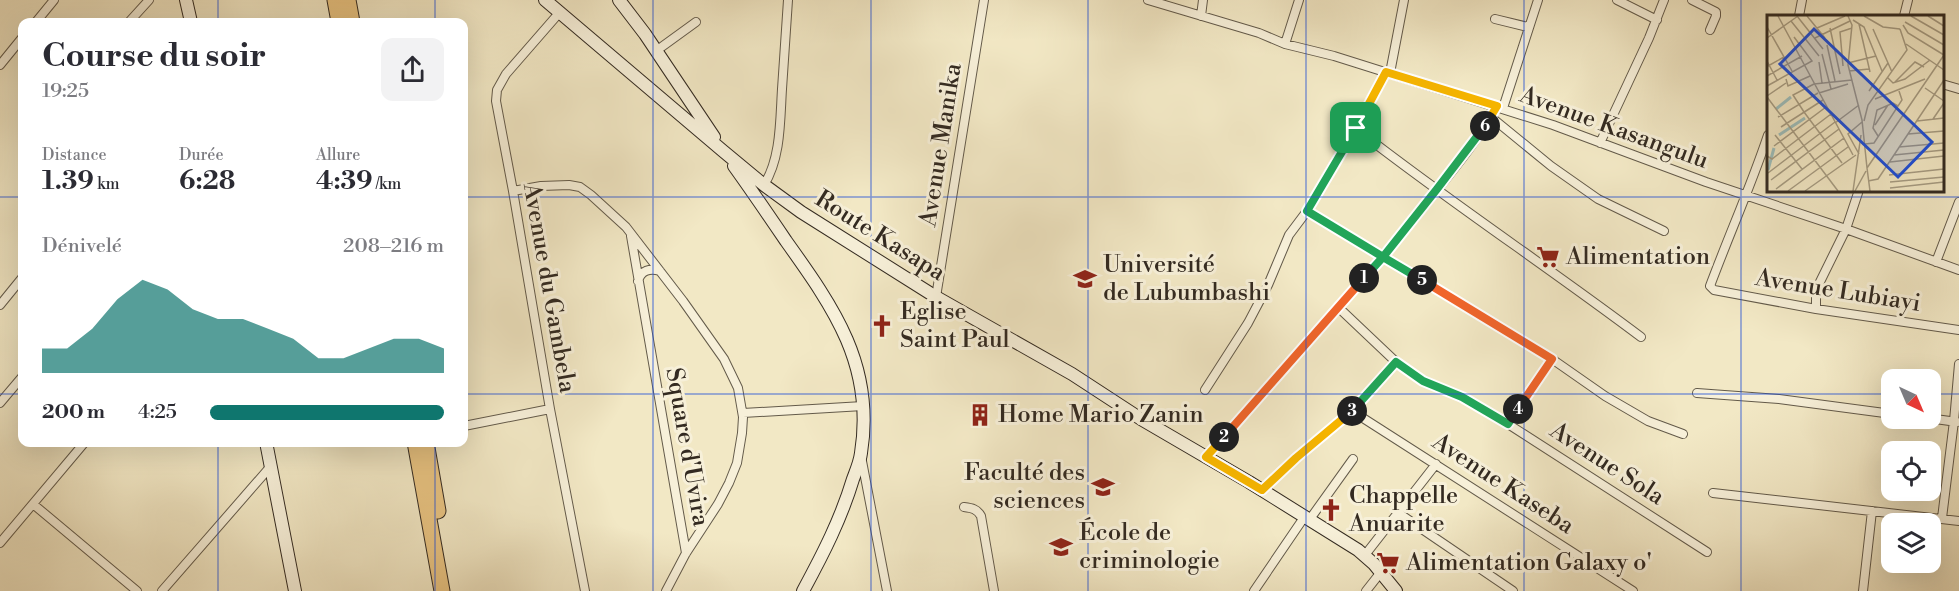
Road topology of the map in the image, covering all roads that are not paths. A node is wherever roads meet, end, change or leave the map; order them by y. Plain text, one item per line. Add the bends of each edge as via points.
1 (54, 0) edge
2 (149, 0) edge
3 (186, 0) edge
4 (334, 0) edge
5 (348, 0) edge
6 (546, 0) edge
7 (619, 0) edge
8 (788, 0) edge
9 (984, 0) edge
10 (1148, 0) edge
11 (1203, 0) edge
12 (1299, 0) edge
13 (1404, 0) edge
14 (1538, 0) edge
15 (1617, 0) edge
16 (1664, 0) edge
17 (1692, 0) edge
18 (1802, 0) edge
19 (1908, 0) edge
20 (560, 12) junction
21 (1798, 15) edge
22 (1904, 15) edge
23 (1201, 16) junction
24 (39, 18) edge
25 (133, 18) edge
26 (190, 18) edge
27 (338, 18) edge
28 (351, 18) edge
29 (1495, 19) dead end
30 (1657, 20) junction
31 (696, 22) dead end
32 (1528, 27) junction
33 (1710, 30) dead end
34 (18, 43) edge
35 (1285, 44) junction
36 (656, 51) junction
37 (0, 65) edge
38 (1388, 73) junction
39 (678, 84) junction
40 (1944, 85) edge
41 (1959, 89) edge
42 (663, 99) junction
43 (1500, 107) junction
44 (1491, 117) junction
45 (1356, 128) junction
46 (1767, 138) edge
47 (1600, 143) junction
48 (723, 151) junction
49 (769, 189) junction
50 (1437, 189) junction
51 (513, 190) junction
52 (1858, 192) edge
53 (1747, 196) junction
54 (1959, 202) edge
55 (761, 205) junction
56 (1307, 211) junction
57 (1846, 229) junction
58 (1664, 231) dead end
59 (631, 236) junction
60 (1383, 257) junction
61 (1936, 262) junction
62 (1959, 270) edge
63 (660, 271) junction
64 (638, 281) junction
65 (18, 283) edge
66 (936, 297) junction
67 (0, 305) edge
68 (1339, 308) junction
69 (1816, 309) junction
70 (1959, 330) edge
71 (1641, 337) dead end
72 (1552, 359) junction
73 (1396, 362) junction
74 (1959, 364) edge
75 (18, 382) edge
76 (1205, 390) dead end
77 (1697, 393) dead end
78 (0, 403) edge
79 (863, 406) junction
80 (550, 409) junction
81 (1352, 411) junction
82 (1881, 413) edge
83 (743, 414) junction
84 (1941, 420) edge
85 (1957, 422) edge
86 (1508, 424) junction
87 (468, 425) edge
88 (1683, 435) dead end
89 (81, 447) edge
90 (267, 447) edge
91 (416, 447) edge
92 (427, 447) edge
93 (861, 454) junction
94 (1206, 457) junction
95 (1353, 459) dead end
96 (1436, 464) junction
97 (271, 466) junction
98 (1262, 490) junction
99 (1713, 492) dead end
100 (33, 504) junction
101 (964, 507) dead end
102 (1872, 510) junction
103 (1397, 512) junction
104 (1307, 518) junction
105 (1942, 518) junction
106 (1959, 521) edge
107 (0, 543) edge
108 (1707, 552) dead end
109 (686, 553) junction
110 (1365, 555) junction
111 (1381, 572) junction
112 (137, 591) edge
113 (162, 591) edge
114 (295, 591) edge
115 (442, 591) edge
116 (452, 591) edge
117 (585, 591) edge
118 (666, 591) edge
119 (803, 591) edge
120 (887, 591) edge
121 (994, 591) edge
122 (1254, 591) edge
123 (1366, 591) edge
124 (1396, 591) edge
125 (1513, 591) edge
126 (1633, 591) edge
127 (1863, 591) edge

1 - 24 street
2 - 25 street
3 - 26 main road
4 - 27 highway
5 - 28 highway
6 - 20 main road, Route Kasapa
7 - 36 main road
8 - 49 street via 780,114
9 - 66 street, Avenue Manika
10 - 23 street, Avenue Kasangulu
11 - 23 street
12 - 35 street
13 - 38 street
14 - 32 street
15 - 30 street
16 - 30 street
17 - 33 street via 1716,12
18 - 21 street
19 - 22 street
20 - 42 main road, Route Kasapa
20 - 51 street, Avenue du Gambela via 506,74 497,90
23 - 35 street, Avenue Kasangulu
29 - 32 street
30 - 47 street
31 - 36 street
32 - 43 street
34 - 37 street
35 - 38 street, Avenue Kasangulu
36 - 39 main road
38 - 43 street, Avenue Kasangulu
38 - 45 street
39 - 42 main road
39 - 48 main road
40 - 41 street
42 - 48 main road, Route Kasapa
43 - 44 street
43 - 47 street, Avenue Kasangulu
44 - 50 street
44 - 58 street via 1598,199
45 - 50 street
45 - 56 street
46 - 53 street
47 - 53 street, Avenue Kasangulu
48 - 49 main road, Route Kasapa
48 - 55 main road
49 - 55 main road
49 - 66 main road, Route Kasapa
50 - 60 street
50 - 71 street
51 - 59 street via 558,184 580,187 621,222
51 - 80 street, Avenue du Gambela
52 - 57 street
53 - 57 street, Avenue Kasangulu
53 - 69 street, Avenue Lubiayi via 1711,288
54 - 61 street
55 - 79 main road via 840,321 855,358
56 - 60 street
56 - 76 street via 1289,235 1248,323
57 - 61 street, Avenue Kasangulu
57 - 69 street via 1819,280
59 - 63 street, Square d'Uvira
59 - 64 street, Square d'Uvira
60 - 68 street
60 - 72 street
61 - 62 street, Avenue Kasangulu
63 - 64 street via 645,271
63 - 83 street, Square d'Uvira via 724,359 738,388
64 - 109 street, Square d'Uvira
65 - 67 street
66 - 94 main road, Route Kasapa via 1072,374
68 - 73 street, Avenue Sola
68 - 94 street
69 - 70 street, Avenue Lubiayi
72 - 86 street
72 - 88 street via 1639,416
73 - 81 street
73 - 86 street, Avenue Sola via 1423,381 1462,397
74 - 85 street
75 - 78 street
77 - 82 street
79 - 83 street
79 - 93 main road
80 - 87 street
80 - 117 street, Avenue du Gambela
81 - 96 street, Avenue Kaseba
81 - 98 street
83 - 109 street, Square d'Uvira via 740,448 729,483
84 - 85 street
85 - 105 street
86 - 108 street, Avenue Sola
89 - 100 street
90 - 97 main road
91 - 115 highway
92 - 116 highway
93 - 119 main road via 839,521
93 - 120 street
94 - 98 main road, Route Kasapa
95 - 104 street
96 - 103 street
96 - 126 street, Avenue Kaseba
97 - 113 street
97 - 114 main road
98 - 104 main road, Route Kasapa
99 - 102 street
100 - 107 street
100 - 112 street
101 - 121 street via 973,508 981,516
102 - 105 street
102 - 127 street
103 - 110 street
103 - 125 street
104 - 110 main road, Route Kasapa
104 - 122 street
105 - 106 street
109 - 118 street
110 - 111 main road, Route Kasapa
111 - 123 street
111 - 124 main road, Route Kasapa

